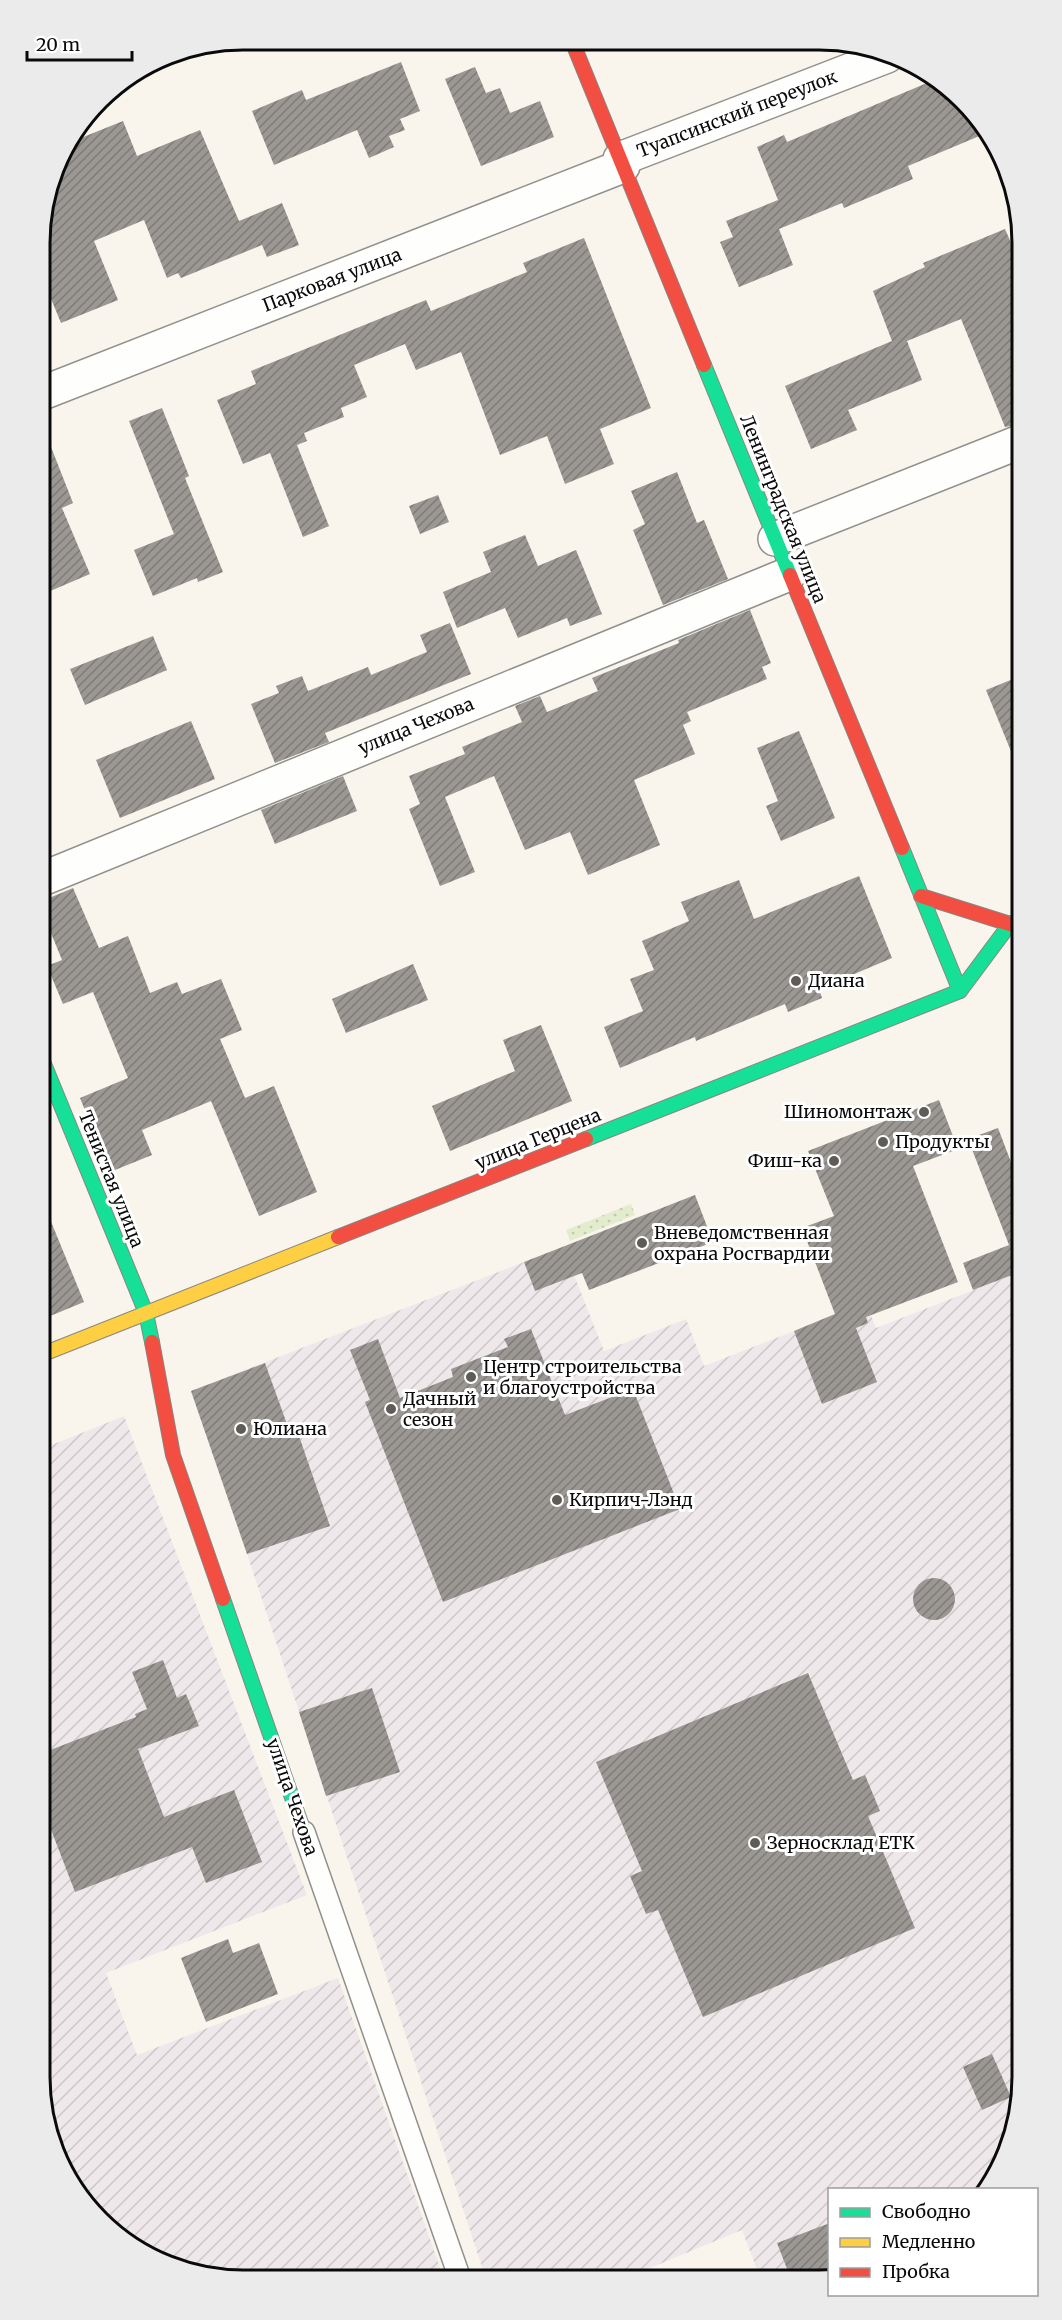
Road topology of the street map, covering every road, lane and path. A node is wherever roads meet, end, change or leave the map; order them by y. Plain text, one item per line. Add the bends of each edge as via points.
1 (576, 50) edge
2 (879, 59) edge
3 (622, 162) junction
4 (50, 390) edge
5 (1012, 445) edge
6 (775, 539) junction
7 (789, 574) junction
8 (50, 876) edge
9 (921, 896) junction
10 (1012, 921) edge
11 (1012, 925) edge
12 (960, 991) junction
13 (50, 1079) edge
14 (146, 1313) junction
15 (50, 1351) edge
16 (304, 1832) joint
17 (457, 2270) edge

1 - 3 street, Ленинградская улица
2 - 3 street, Туапсинский переулок
3 - 4 street, Парковая улица
3 - 6 street, Ленинградская улица
5 - 6 street
6 - 7 street, Ленинградская улица
7 - 8 street, улица Чехова
7 - 9 street, Ленинградская улица
9 - 10 street
9 - 12 street, Ленинградская улица
11 - 12 street
12 - 14 street, улица Герцена
13 - 14 street, Тенистая улица
14 - 15 street, улица Герцена
14 - 16 street, улица Чехова via 173,1455
16 - 17 lane, улица Чехова

